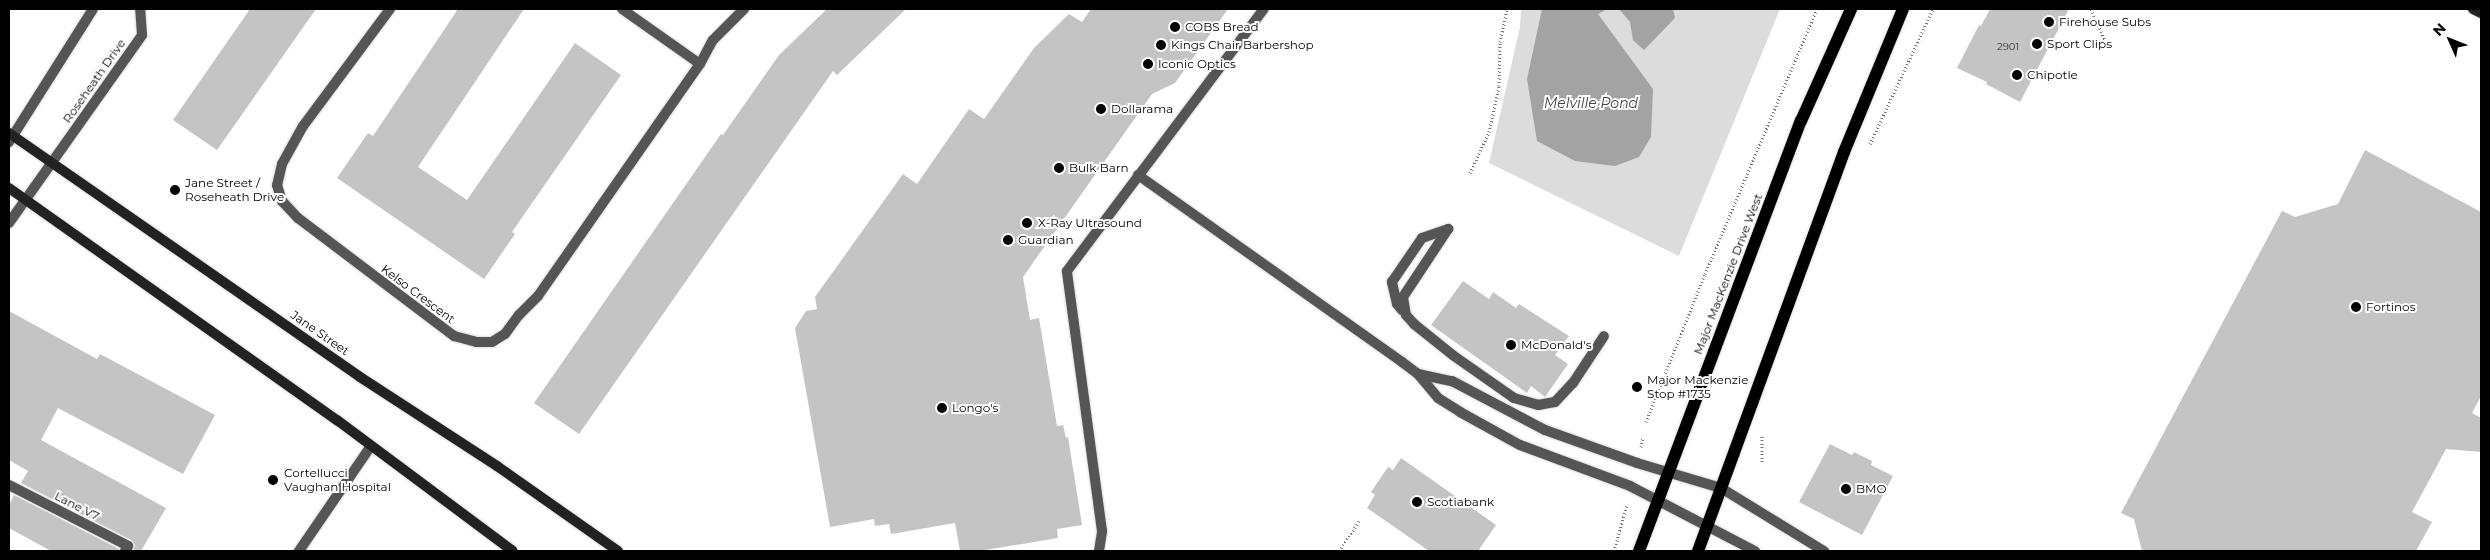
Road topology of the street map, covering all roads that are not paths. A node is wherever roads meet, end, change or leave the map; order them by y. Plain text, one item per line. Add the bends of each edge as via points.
1 (93, 9) edge
2 (140, 9) edge
3 (390, 9) edge
4 (622, 9) edge
5 (744, 9) edge
6 (1264, 9) edge
7 (1851, 9) edge
8 (1903, 9) edge
9 (2473, 9) edge
10 (2481, 13) edge
11 (700, 64) junction
12 (10, 137) edge
13 (52, 163) junction
14 (1138, 175) junction
15 (9, 188) edge
16 (26, 201) junction
17 (9, 223) edge
18 (1406, 315) junction
19 (1604, 336) dead end
20 (1418, 374) junction
21 (371, 446) junction
22 (1669, 472) junction
23 (9, 485) edge
24 (1721, 488) junction
25 (1658, 500) junction
26 (1707, 525) junction
27 (126, 551) edge
28 (299, 551) edge
29 (513, 551) edge
30 (618, 551) edge
31 (1099, 551) edge
32 (1639, 551) edge
33 (1698, 551) edge
34 (1755, 551) edge
35 (1824, 551) edge

1 - 12 street
2 - 13 street, Roseheath Drive via 142,35
3 - 11 street, Kelso Crescent via 303,126 282,164 277,186 282,202 298,218 454,336 476,342 492,342 505,334 538,296
4 - 11 street
5 - 11 street, Kelso Crescent via 713,40
6 - 14 street
7 - 22 main road, Major MacKenzie Drive West via 1801,121
8 - 24 main road via 1844,152
9 - 10 main road
12 - 13 main road, Jane Street
13 - 16 street, Roseheath Drive
13 - 30 main road, Jane Street
14 - 20 street
14 - 31 street via 1067,271 1102,531
15 - 16 main road
16 - 17 street, Roseheath Drive
16 - 21 main road
18 - 18 street via 1403,297 1448,229 1422,238 1392,282 1397,304
18 - 19 street via 1454,356 1514,398 1538,405 1555,402
20 - 22 street via 1452,381 1545,430
20 - 25 street via 1438,398 1520,445
21 - 28 street
21 - 29 main road
22 - 24 street
22 - 25 main road, Major MacKenzie Drive West
23 - 27 street, Lane V7 via 128,546
24 - 26 main road
24 - 35 street
25 - 26 street
25 - 32 main road, Major MacKenzie Drive West
26 - 33 main road
26 - 34 street

